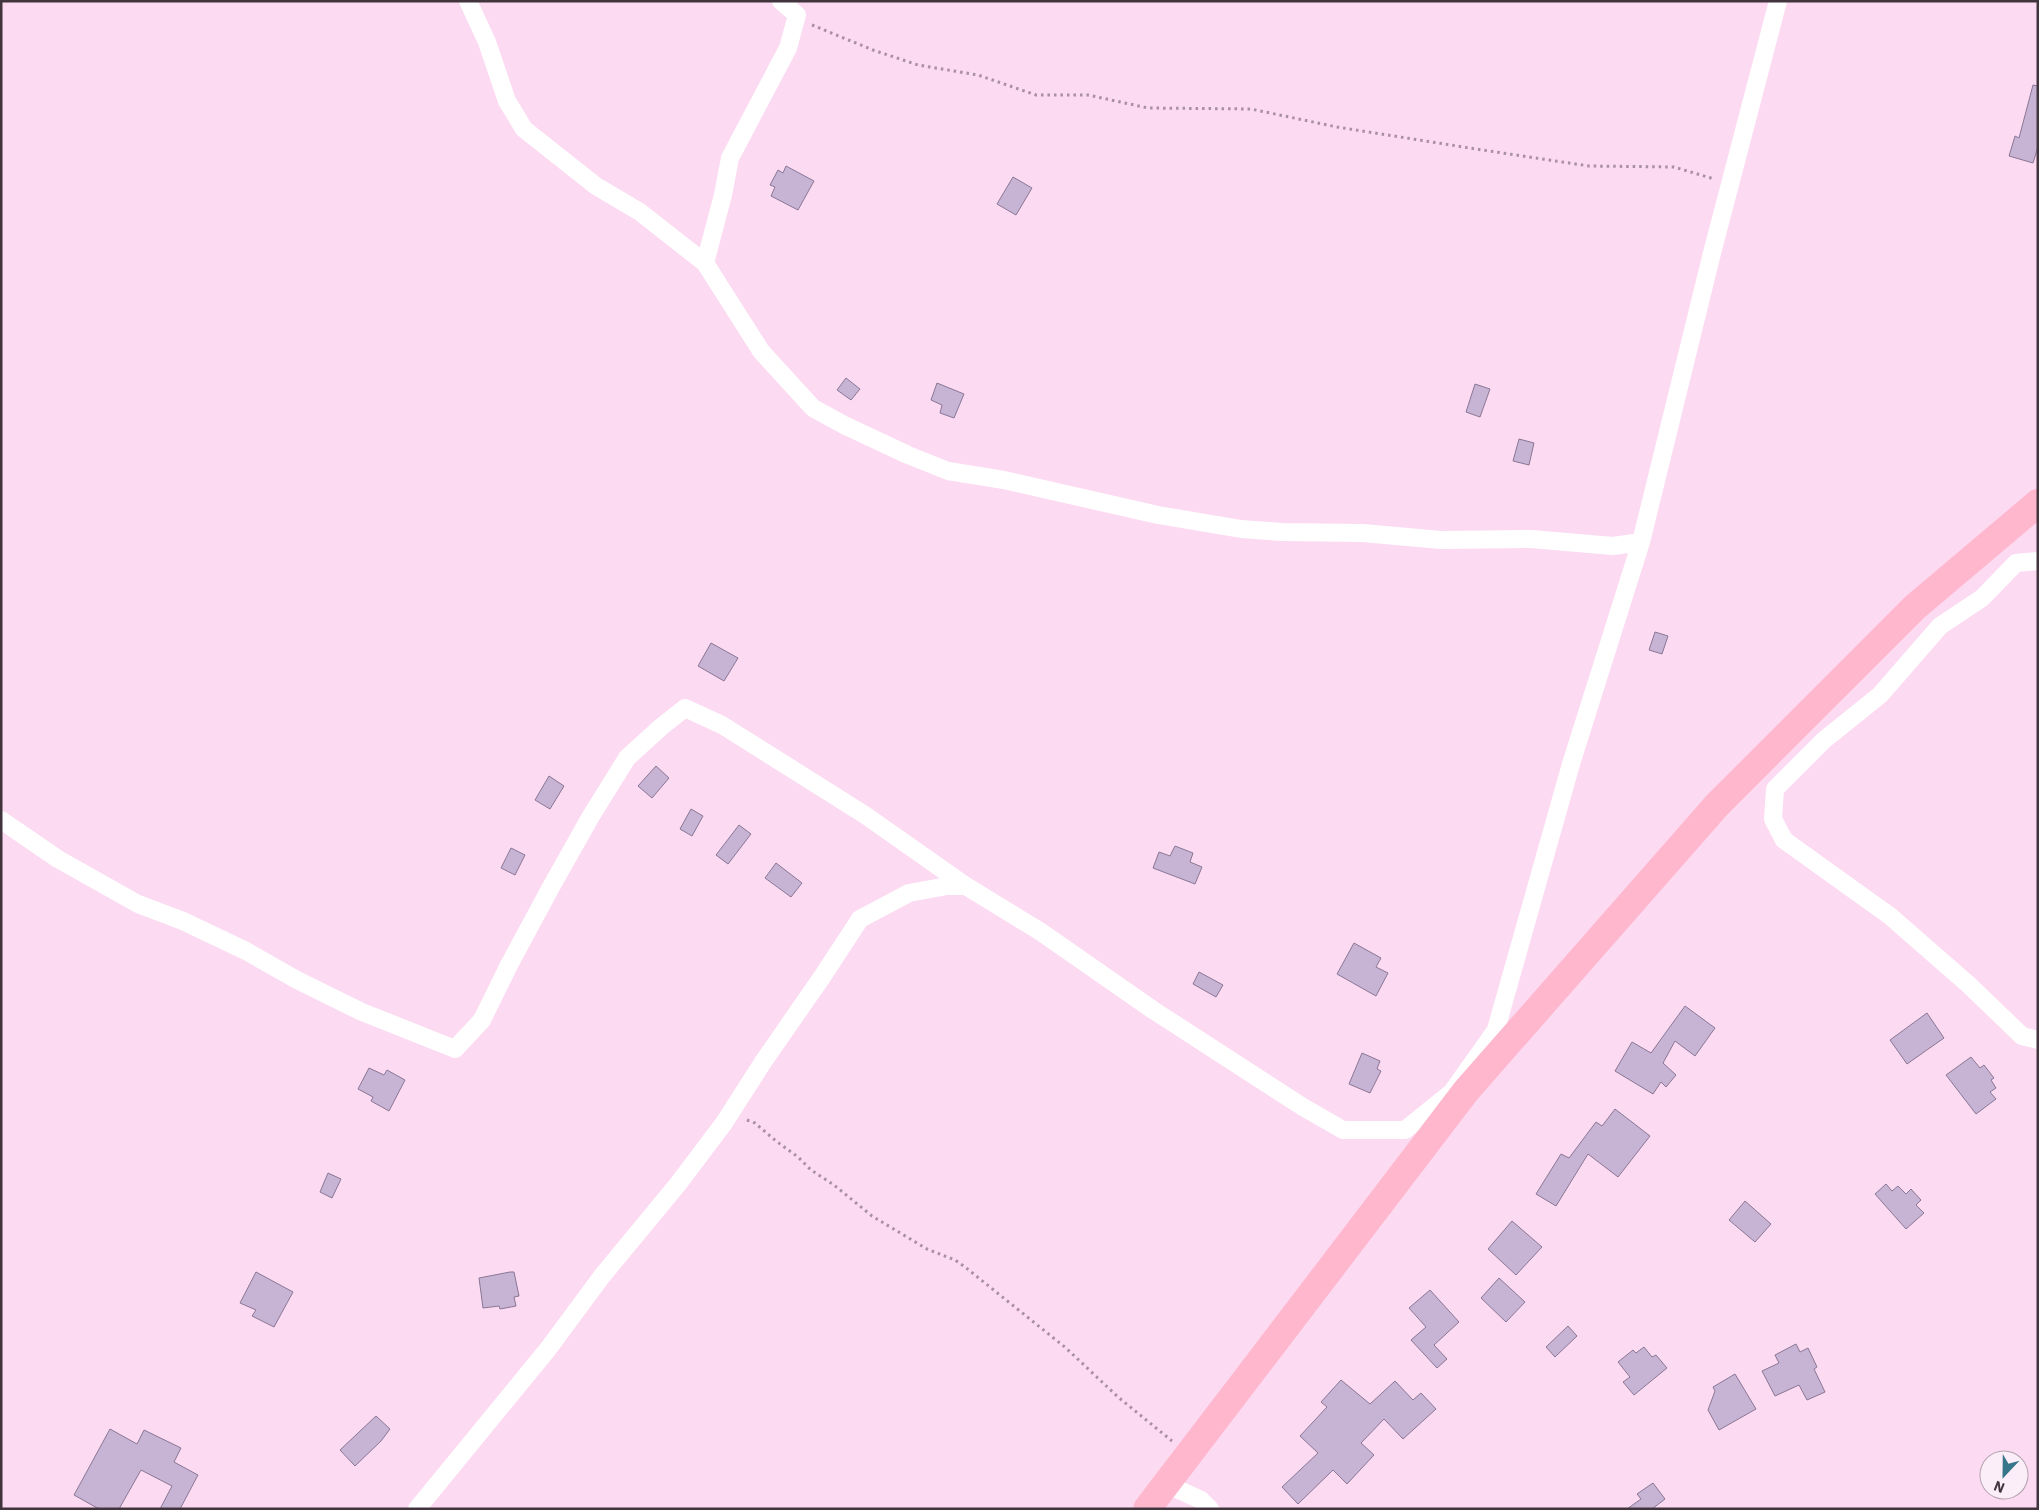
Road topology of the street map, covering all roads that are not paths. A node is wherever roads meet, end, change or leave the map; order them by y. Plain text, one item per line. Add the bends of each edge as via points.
1 (468, 1) edge
2 (781, 1) edge
3 (1778, 1) edge
4 (705, 263) junction
5 (2038, 503) edge
6 (1641, 542) junction
7 (2038, 561) edge
8 (1, 820) edge
9 (966, 886) junction
10 (1496, 1030) junction
11 (2038, 1040) edge
12 (1485, 1070) junction
13 (1166, 1484) junction
14 (417, 1509) edge
15 (1146, 1509) edge
16 (1210, 1509) edge

1 - 4 street via 487,42 507,101 524,129 596,186 640,212
2 - 4 street via 797,15 788,48 730,158
3 - 6 street
4 - 6 street via 761,351 813,408 892,448 948,471 1241,529 1363,533 1441,540 1531,539 1613,546
5 - 12 highway via 1915,607 1717,805
6 - 10 street via 1571,764
7 - 11 street via 2016,563 1982,598 1940,626 1880,695 1824,740 1775,789 1773,819 1784,840 1890,916 2022,1036
8 - 9 street via 58,859 138,904 246,951 362,1012 455,1049 482,1020 551,887 626,758 685,708 722,725 897,836
9 - 10 street via 1041,932 1153,1010 1295,1102 1343,1130 1406,1130 1452,1092
9 - 14 street via 909,893 860,919 729,1116 678,1184
10 - 12 street
12 - 13 highway
13 - 15 highway
13 - 16 street via 1201,1500

